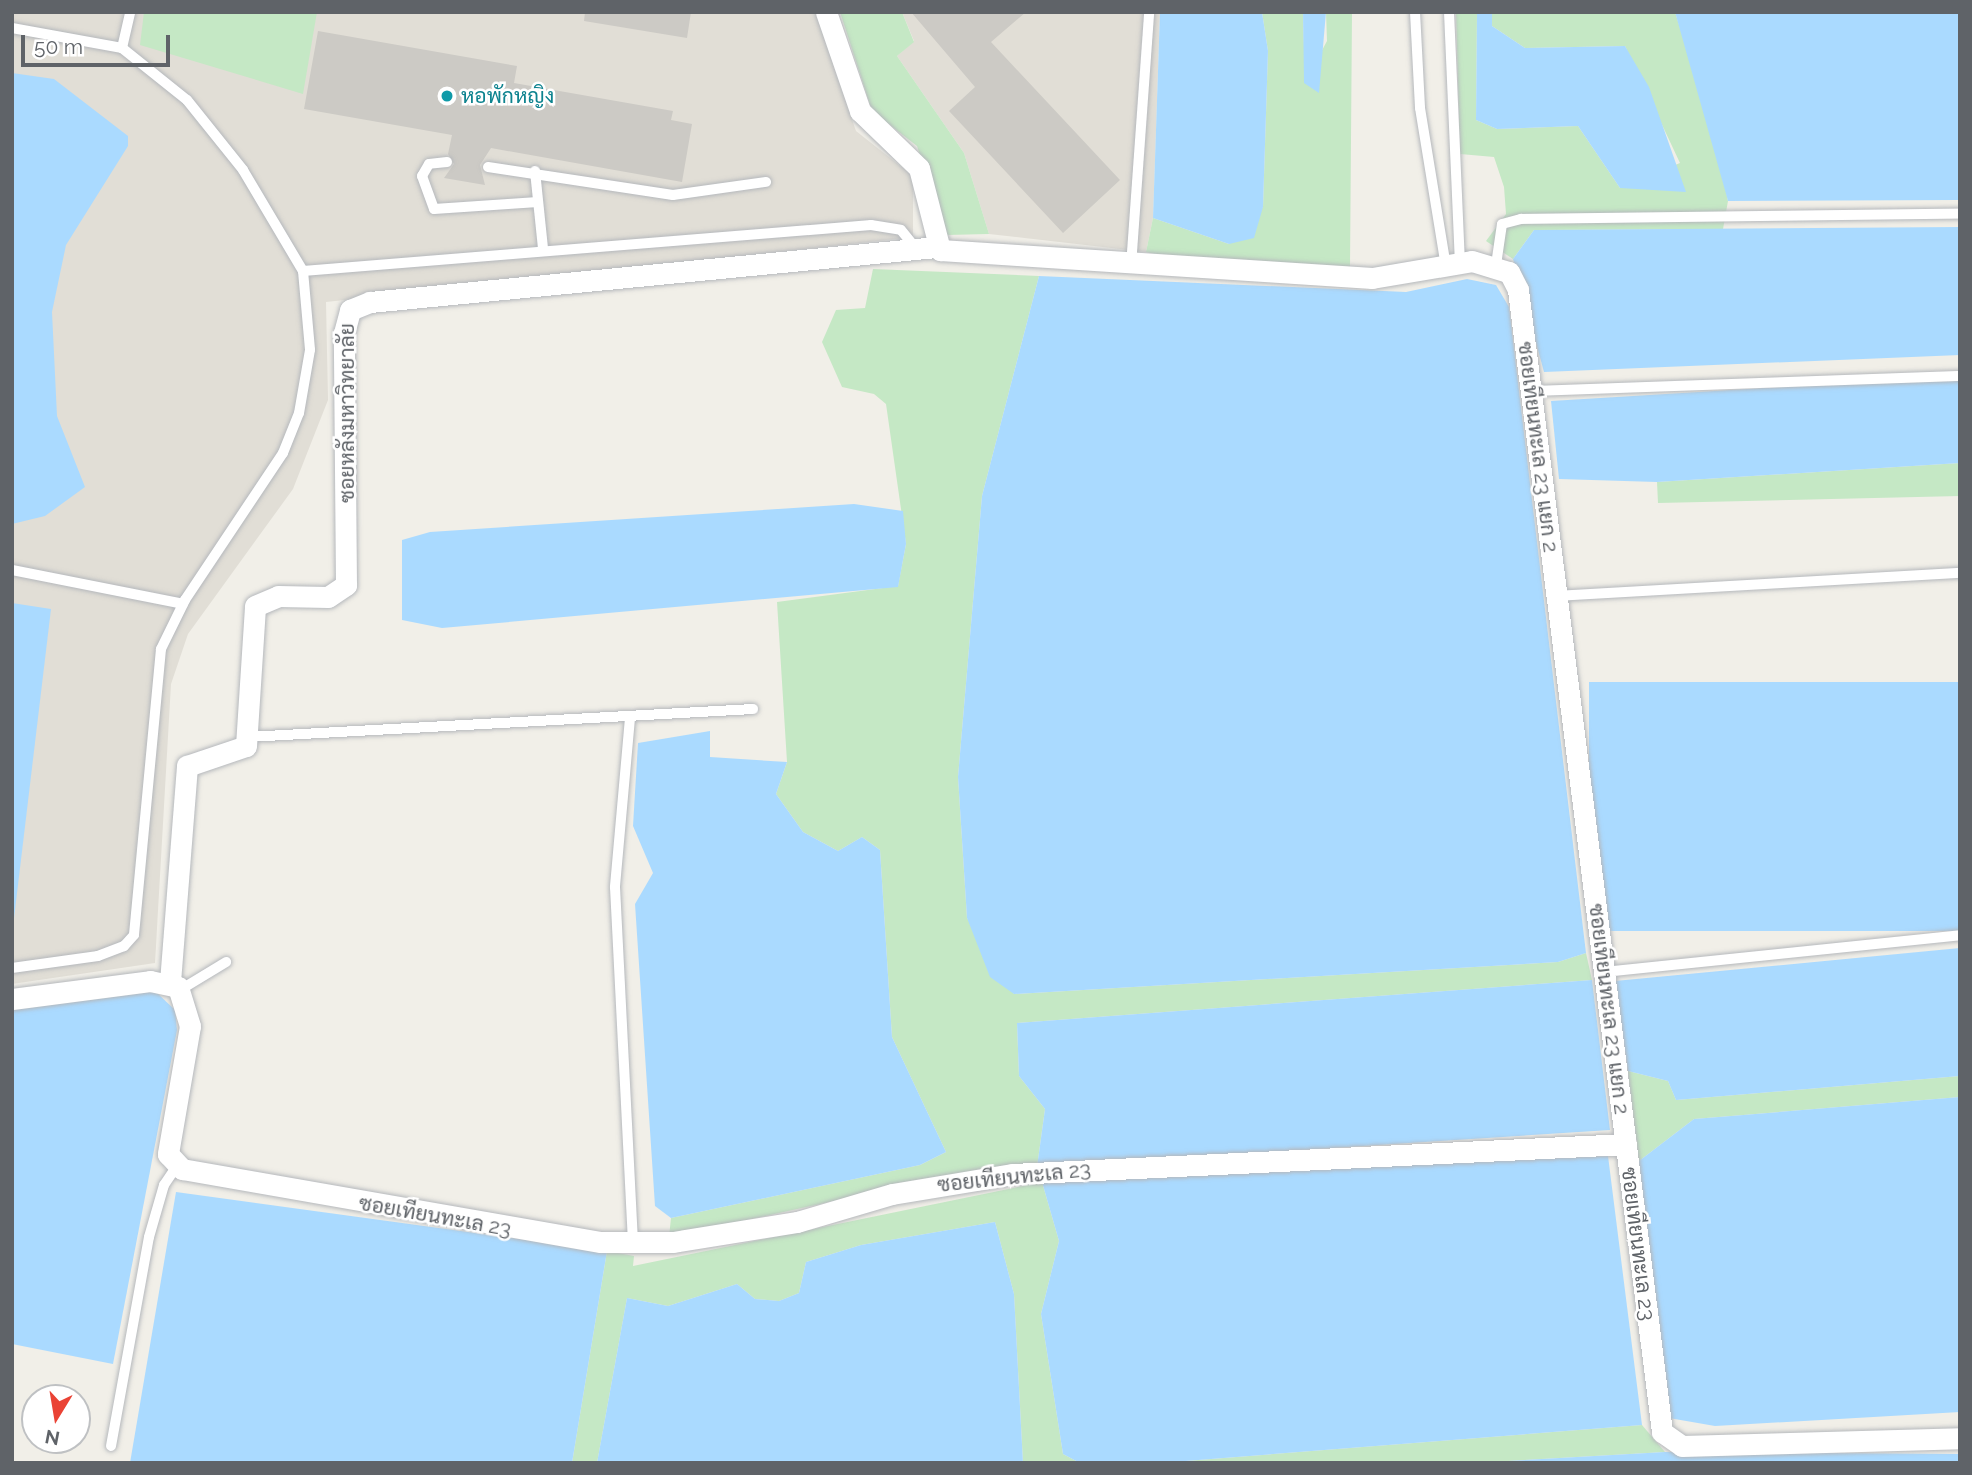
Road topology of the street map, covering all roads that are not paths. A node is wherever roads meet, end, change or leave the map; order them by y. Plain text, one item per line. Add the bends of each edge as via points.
1 (130, 12) edge
2 (826, 12) edge
3 (1149, 12) edge
4 (1415, 12) edge
5 (1449, 12) edge
6 (12, 29) edge
7 (122, 48) junction
8 (447, 162) dead end
9 (488, 167) dead end
10 (535, 171) junction
11 (766, 182) dead end
12 (538, 202) junction
13 (1960, 214) edge
14 (543, 249) junction
15 (934, 250) junction
16 (1453, 264) junction
17 (1496, 265) junction
18 (1131, 266) junction
19 (303, 271) junction
20 (1960, 376) edge
21 (1531, 391) junction
22 (12, 570) edge
23 (1960, 573) edge
24 (1556, 596) junction
25 (183, 604) junction
26 (753, 709) dead end
27 (630, 718) junction
28 (248, 737) junction
29 (1960, 935) edge
30 (226, 962) dead end
31 (12, 968) edge
32 (1604, 972) junction
33 (175, 986) junction
34 (12, 999) edge
35 (1626, 1144) junction
36 (177, 1166) junction
37 (634, 1245) junction
38 (1960, 1438) edge
39 (111, 1446) dead end

1 - 7 lane
2 - 15 street via 860,111 919,168
3 - 18 lane
4 - 16 lane via 1420,108
5 - 16 lane
6 - 7 lane
7 - 19 lane via 187,100 243,170
8 - 12 lane via 429,164 422,176 434,209
9 - 10 lane
10 - 11 lane via 673,195
10 - 12 lane
12 - 14 lane
13 - 17 lane via 1521,219 1502,224
14 - 15 lane via 871,225 901,230
14 - 19 lane
15 - 18 street via 989,258
15 - 28 street, ซอยหลังมหาวิทยาลัย via 370,302 350,310 344,333 346,585 328,597 278,596 255,606
16 - 17 street
16 - 18 street via 1372,278
17 - 21 street, ซอยเทียนทะเล 23 แยก 2 via 1509,272 1518,290
19 - 25 lane via 310,350 299,413 266,483
20 - 21 lane
21 - 24 street, ซอยเทียนทะเล 23 แยก 2
22 - 25 lane
23 - 24 lane
24 - 32 street, ซอยเทียนทะเล 23 แยก 2
25 - 31 lane via 161,649 154,687 134,935 124,946 98,956
26 - 27 lane
27 - 28 lane
27 - 37 lane via 615,887
28 - 33 street via 241,752 187,766
29 - 32 lane
30 - 33 lane
32 - 35 street, ซอยเทียนทะเล 23 แยก 2
33 - 34 street
33 - 36 street via 190,1026 169,1137 168,1154
35 - 37 street, ซอยเทียนทะเล 23 via 1013,1174 950,1181 797,1222
35 - 38 street, ซอยเทียนทะเล 23 via 1660,1421 1670,1441 1682,1446
36 - 37 street, ซอยเทียนทะเล 23 via 301,1193
36 - 39 lane via 164,1185 149,1237

